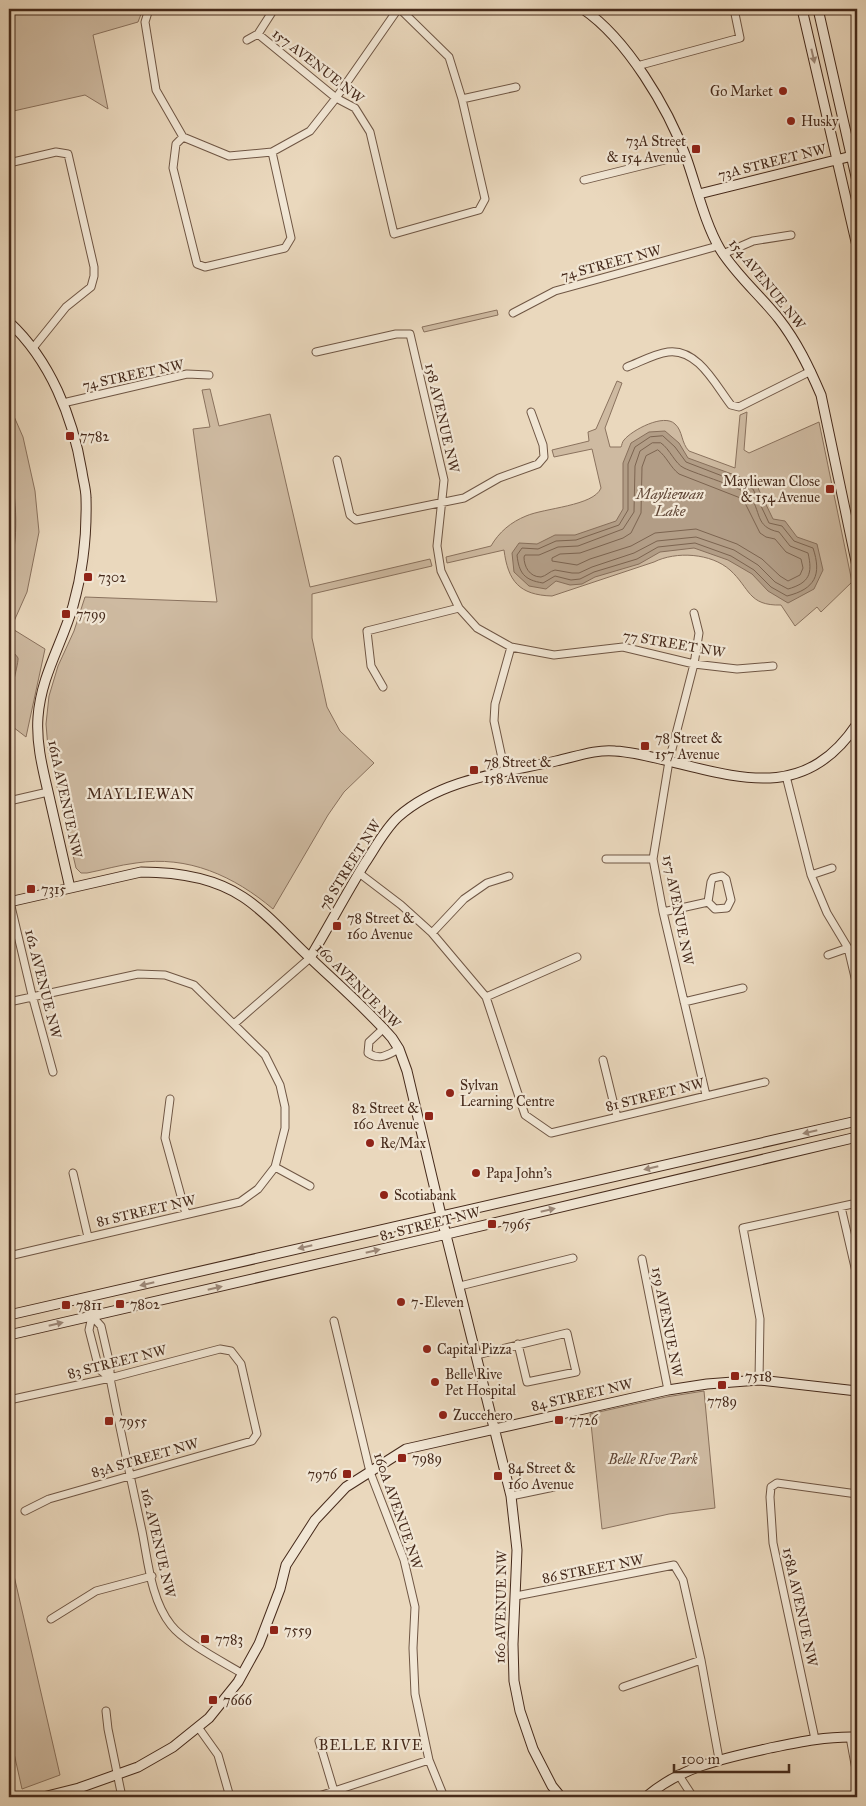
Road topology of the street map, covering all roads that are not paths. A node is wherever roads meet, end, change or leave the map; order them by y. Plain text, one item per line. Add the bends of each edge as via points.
1 (149, 9) edge
2 (274, 9) edge
3 (399, 9) edge
4 (583, 9) edge
5 (734, 9) edge
6 (802, 9) edge
7 (818, 9) edge
8 (258, 34) junction
9 (247, 40) dead end
10 (637, 66) junction
11 (516, 87) dead end
12 (336, 98) junction
13 (462, 99) junction
14 (183, 137) junction
15 (272, 152) junction
16 (685, 155) junction
17 (852, 156) junction
18 (838, 160) junction
19 (9, 163) edge
20 (584, 180) dead end
21 (857, 181) edge
22 (699, 194) junction
23 (791, 235) dead end
24 (857, 246) edge
25 (721, 250) junction
26 (513, 313) dead end
27 (9, 322) edge
28 (33, 348) junction
29 (316, 352) dead end
30 (627, 367) dead end
31 (811, 371) junction
32 (209, 375) dead end
33 (63, 403) junction
34 (531, 412) dead end
35 (336, 460) dead end
36 (443, 501) junction
37 (857, 566) edge
38 (459, 608) junction
39 (694, 612) dead end
40 (512, 647) junction
41 (694, 664) junction
42 (773, 666) dead end
43 (383, 687) dead end
44 (857, 724) edge
45 (669, 761) junction
46 (505, 772) junction
47 (786, 776) junction
48 (48, 792) junction
49 (9, 801) edge
50 (606, 859) dead end
51 (653, 859) junction
52 (832, 868) dead end
53 (360, 873) junction
54 (811, 875) junction
55 (509, 876) dead end
56 (70, 888) junction
57 (9, 902) edge
58 (708, 902) junction
59 (663, 912) junction
60 (432, 933) junction
61 (848, 948) junction
62 (828, 955) dead end
63 (576, 957) dead end
64 (310, 958) junction
65 (857, 986) edge
66 (743, 988) dead end
67 (32, 996) junction
68 (486, 998) junction
69 (9, 1002) edge
70 (684, 1002) junction
71 (234, 1024) junction
72 (384, 1028) junction
73 (399, 1049) junction
74 (603, 1060) dead end
75 (53, 1072) dead end
76 (765, 1082) dead end
77 (706, 1095) junction
78 (170, 1098) dead end
79 (617, 1117) junction
80 (857, 1121) edge
81 (857, 1137) edge
82 (275, 1167) junction
83 (72, 1173) dead end
84 (310, 1186) dead end
85 (857, 1203) edge
86 (841, 1207) junction
87 (186, 1214) junction
88 (441, 1215) junction
89 (447, 1234) junction
90 (88, 1237) junction
91 (9, 1256) edge
92 (574, 1258) dead end
93 (642, 1259) dead end
94 (857, 1276) edge
95 (460, 1286) junction
96 (87, 1298) junction
97 (9, 1315) edge
98 (92, 1316) junction
99 (334, 1321) dead end
100 (9, 1335) edge
101 (518, 1344) junction
102 (477, 1355) junction
103 (110, 1378) junction
104 (759, 1380) junction
105 (668, 1390) junction
106 (857, 1391) edge
107 (9, 1400) edge
108 (254, 1421) joint
109 (495, 1428) junction
110 (370, 1472) junction
111 (130, 1474) junction
112 (554, 1487) dead end
113 (857, 1494) edge
114 (511, 1496) junction
115 (25, 1511) dead end
116 (152, 1576) junction
117 (516, 1596) junction
118 (51, 1619) dead end
119 (701, 1660) junction
120 (243, 1674) junction
121 (623, 1687) dead end
122 (106, 1711) dead end
123 (198, 1727) junction
124 (854, 1737) edge
125 (815, 1739) junction
126 (319, 1741) dead end
127 (719, 1759) junction
128 (429, 1760) junction
129 (678, 1774) junction
130 (118, 1775) junction
131 (857, 1775) edge
132 (334, 1791) junction
133 (43, 1797) edge
134 (122, 1797) edge
135 (230, 1797) edge
136 (316, 1797) edge
137 (444, 1797) edge
138 (561, 1797) edge
139 (646, 1797) edge
140 (693, 1797) edge

1 - 14 street via 145,22 156,90
2 - 8 street, 157 AVENUE NW
3 - 12 street
3 - 13 street via 449,58
4 - 10 street, 154 AVENUE NW via 613,36
5 - 10 street via 740,38
6 -> 18 street
7 - 17 street
8 - 9 street, 157 AVENUE NW
8 - 12 street, 157 AVENUE NW
10 - 16 street, 154 AVENUE NW via 669,117
11 - 13 street
12 - 13 street, 157 AVENUE NW via 355,108 370,132 394,234 479,210 486,199
12 - 15 street via 310,131
14 - 15 street via 229,156
14 - 15 street via 176,144 173,168 197,264 205,266 285,248 291,238
16 - 20 street
16 - 22 street, 154 AVENUE NW
17 - 18 street, 73A STREET NW
17 - 21 street
18 - 22 street, 73A STREET NW
18 - 24 street
19 - 28 street via 56,152 68,154 94,267 91,287 66,307
22 - 25 street, 154 AVENUE NW
23 - 25 street, 74 STREET NW
25 - 26 street, 74 STREET NW via 555,291
25 - 31 street, 154 AVENUE NW via 778,318
27 - 28 street, 161A AVENUE NW
28 - 33 street, 161A AVENUE NW
29 - 36 street, 158 AVENUE NW via 396,334 410,334 444,480
30 - 31 street via 668,352 681,353 698,362 731,405 740,407
31 - 37 street, 154 AVENUE NW via 826,416
32 - 33 street, 74 STREET NW via 187,374
33 - 48 street, 161A AVENUE NW via 81,463 86,523 79,584 69,619 51,660 40,704 39,748
34 - 36 street via 543,445 544,456 538,464 498,478 464,498
35 - 36 street via 350,515 356,520
36 - 38 street, 158 AVENUE NW via 437,546 441,571
38 - 40 street, 158 AVENUE NW via 477,628
38 - 43 street via 367,631 372,666
39 - 41 street, 157 AVENUE NW via 699,632
40 - 41 street, 77 STREET NW via 554,655 623,647
40 - 46 street via 495,704 494,721
41 - 42 street, 77 STREET NW via 737,669
41 - 45 street, 157 AVENUE NW
44 - 47 street, 78 STREET NW via 838,749 823,760
45 - 46 street, 78 STREET NW via 614,750
45 - 47 street, 78 STREET NW via 742,778
45 - 51 street, 157 AVENUE NW
46 - 53 street, 78 STREET NW via 452,785 422,799 397,818
47 - 54 street
48 - 49 street
48 - 56 street, 161A AVENUE NW
50 - 51 street
51 - 59 street, 157 AVENUE NW
52 - 54 street
53 - 60 street
53 - 64 street, 78 STREET NW
54 - 61 street via 827,913
55 - 60 street via 487,883 464,899
56 - 57 street
56 - 64 street, 160 AVENUE NW via 141,872 195,877 243,897
57 - 67 street, 162 AVENUE NW
58 - 58 street via 715,909 727,908 731,900 726,879 722,876 713,878
58 - 59 street
59 - 70 street, 157 AVENUE NW
60 - 68 street
61 - 62 street
61 - 65 street
63 - 68 street
64 - 71 street, 78 STREET NW
64 - 72 street, 160 AVENUE NW
66 - 70 street
67 - 69 street
67 - 71 street via 138,974 165,975 194,985
67 - 75 street, 162 AVENUE NW
68 - 79 street, 81 STREET NW via 525,1116 551,1133
70 - 77 street, 157 AVENUE NW
71 - 82 street via 265,1055 280,1085 285,1106 285,1128
72 - 73 street, 160 AVENUE NW
72 - 73 street via 369,1042 368,1053 382,1058
73 - 88 street, 160 AVENUE NW
74 - 79 street
76 - 77 street, 81 STREET NW
77 - 79 street, 81 STREET NW
78 - 87 street via 165,1138
80 -> 88 street, 82 STREET NW
89 -> 81 street, 82 STREET NW
82 - 84 street
82 - 87 street, 81 STREET NW via 258,1189 240,1202
83 - 90 street
85 - 86 street
86 - 94 street
86 - 104 street via 743,1228 760,1319
87 - 90 street, 81 STREET NW
88 - 89 street, 160 AVENUE NW
88 -> 96 street, 82 STREET NW
89 - 95 street, 160 AVENUE NW
98 -> 89 street, 82 STREET NW
90 - 91 street, 81 STREET NW
92 - 95 street
93 - 105 street, 159 AVENUE NW
95 - 102 street, 160 AVENUE NW
96 - 97 street, 82 STREET NW
96 - 98 street
100 -> 98 street, 82 STREET NW
98 - 103 street, 162 AVENUE NW via 101,1326
98 - 103 street, 162 AVENUE NW via 89,1330 98,1369
99 - 110 street, 160A AVENUE NW
101 - 101 street via 567,1333 576,1372 527,1382
101 - 102 street
102 - 109 street, 160 AVENUE NW
103 - 107 street, 83 STREET NW
103 - 108 street, 83 STREET NW via 220,1349 231,1351 241,1364
103 - 111 street, 162 AVENUE NW
104 - 105 street, 84 STREET NW
104 - 106 street, 84 STREET NW
105 - 109 street, 84 STREET NW
108 - 111 street, 83A STREET NW via 257,1434 252,1441
109 - 110 street, 84 STREET NW via 406,1449
109 - 114 street, 160 AVENUE NW
110 - 120 street, 84 STREET NW via 346,1487 315,1520 286,1565 259,1644
110 - 128 street, 160A AVENUE NW via 404,1560 415,1607 415,1694
111 - 115 street, 83A STREET NW via 49,1498
111 - 116 street, 162 AVENUE NW
112 - 114 street
113 - 125 street, 158A AVENUE NW via 777,1483 771,1487 773,1543
114 - 117 street, 160 AVENUE NW via 518,1550
116 - 118 street via 96,1591
116 - 120 street, 162 AVENUE NW via 161,1608 176,1631
117 - 119 street, 86 STREET NW via 674,1565 683,1580
117 - 138 street, 160 AVENUE NW via 512,1644 520,1712 532,1749
119 - 121 street
119 - 127 street
120 - 123 street, 84 STREET NW via 232,1691
122 - 130 street
123 - 130 street, 84 STREET NW via 162,1754
123 - 135 street via 218,1754
124 - 125 street
124 - 131 street
125 - 127 street
126 - 132 street
127 - 129 street
128 - 132 street
128 - 137 street, 160A AVENUE NW
129 - 139 street
129 - 140 street
130 - 133 street, 84 STREET NW
130 - 134 street
132 - 136 street

